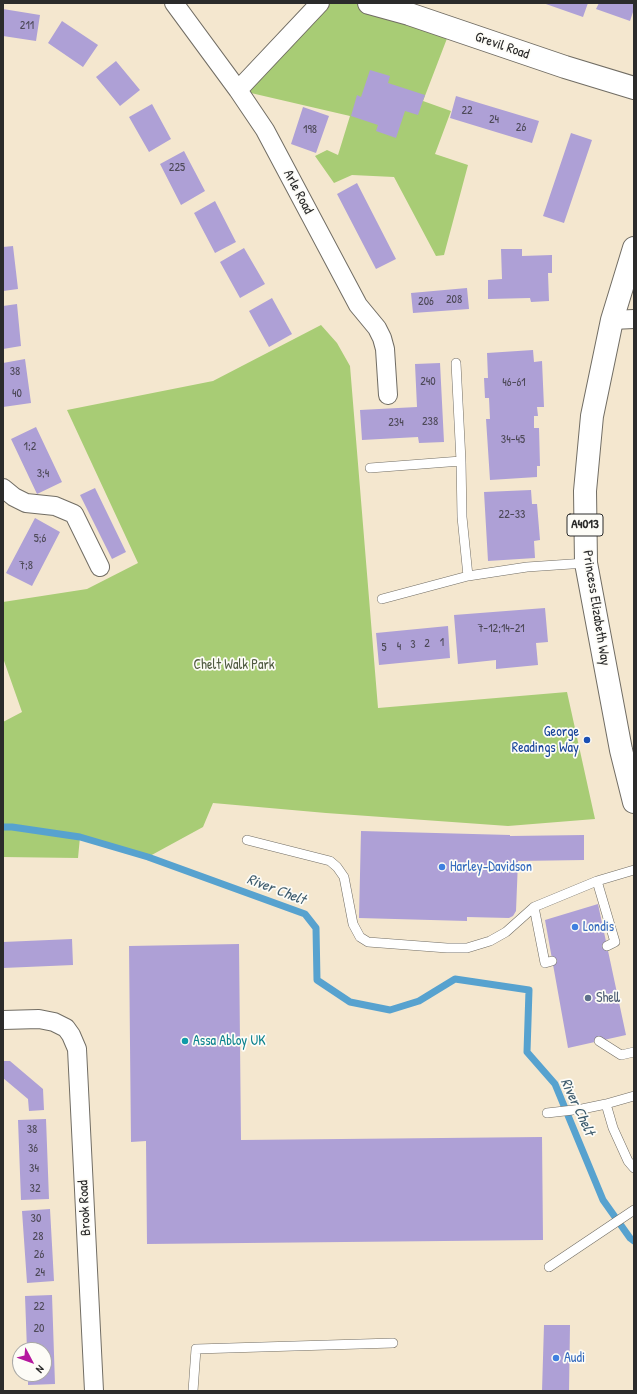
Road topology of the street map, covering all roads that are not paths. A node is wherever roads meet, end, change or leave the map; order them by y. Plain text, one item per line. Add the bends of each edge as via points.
1 (174, 3) edge
2 (320, 3) edge
3 (369, 3) edge
4 (411, 9) edge
5 (634, 88) edge
6 (238, 90) junction
7 (634, 248) edge
8 (634, 319) edge
9 (612, 320) junction
10 (456, 363) dead end
11 (388, 394) dead end
12 (461, 460) junction
13 (370, 468) dead end
14 (3, 488) edge
15 (586, 562) junction
16 (100, 567) dead end
17 (468, 576) junction
18 (382, 599) dead end
19 (634, 802) edge
20 (247, 840) dead end
21 (634, 870) edge
22 (597, 881) junction
23 (534, 907) junction
24 (607, 946) dead end
25 (552, 961) dead end
26 (3, 1020) edge
27 (599, 1041) dead end
28 (634, 1052) edge
29 (634, 1096) edge
30 (606, 1104) junction
31 (547, 1113) dead end
32 (634, 1168) edge
33 (634, 1210) edge
34 (550, 1267) dead end
35 (393, 1343) dead end
36 (94, 1391) edge
37 (193, 1391) edge

1 - 6 street, Arle Road
2 - 6 street
3 - 4 main road, Grevil Road
4 - 5 main road, Grevil Road via 565,67
6 - 11 street, Arle Road via 265,130 358,305 382,338 386,349
7 - 9 main road, Princess Elizabeth Way / A4013
8 - 9 street
9 - 15 main road, Princess Elizabeth Way / A4013 via 592,416 585,491
10 - 12 lane
12 - 13 lane
12 - 17 lane via 462,516
14 - 16 street via 26,503 55,506 74,514
15 - 17 lane
15 - 19 main road, Princess Elizabeth Way / A4013 via 621,750
17 - 18 lane
20 - 23 lane via 330,861 344,877 353,924 360,937 368,942 467,948 490,941 506,932
21 - 22 lane
22 - 23 lane
22 - 24 lane via 615,942
23 - 25 lane via 545,962
26 - 36 street, Brook Road via 39,1019 54,1022 66,1028 74,1042 78,1057
27 - 28 lane via 621,1055
29 - 30 lane
30 - 31 lane
30 - 32 lane via 613,1128 628,1161
33 - 34 lane
35 - 37 lane via 196,1349

